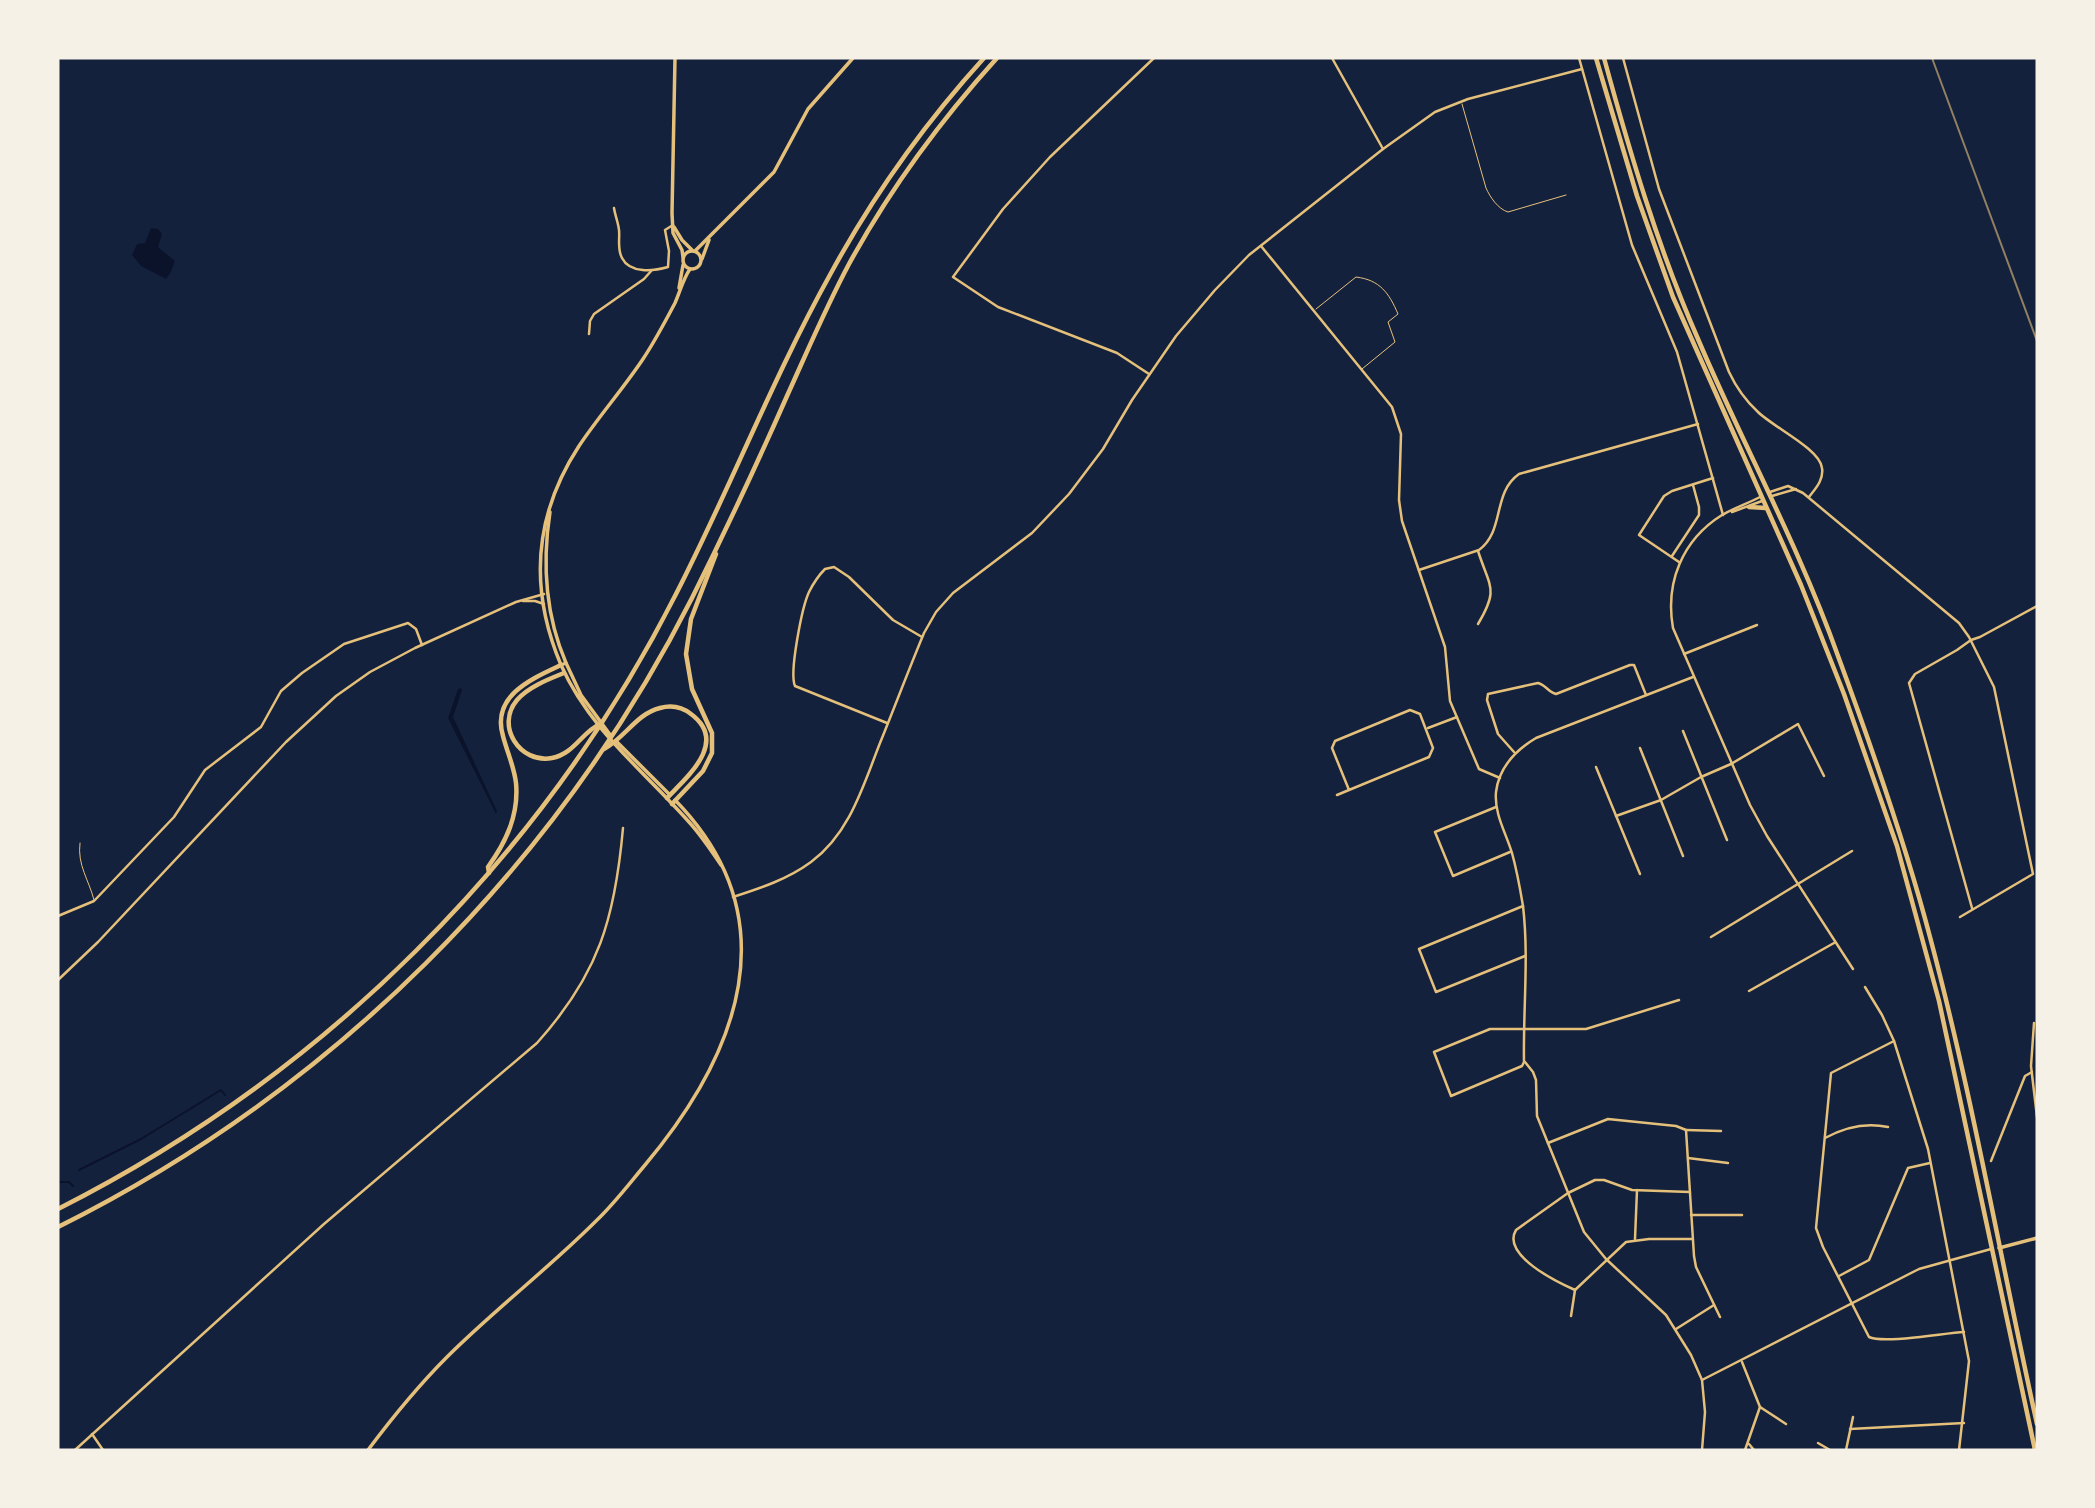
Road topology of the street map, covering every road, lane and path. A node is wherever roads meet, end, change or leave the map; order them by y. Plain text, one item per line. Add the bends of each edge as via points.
1 (675, 58) edge
2 (853, 58) edge
3 (984, 58) edge
4 (997, 58) edge
5 (1154, 58) edge
6 (1332, 58) edge
7 (1579, 58) edge
8 (1596, 58) edge
9 (1623, 58) edge
10 (1605, 60) edge
11 (1582, 69) junction
12 (1461, 101) junction
13 (1383, 149) junction
14 (1566, 195) dead end
15 (614, 208) dead end
16 (673, 226) junction
17 (716, 229) junction
18 (1261, 246) junction
19 (693, 251) junction
20 (683, 260) junction
21 (701, 260) junction
22 (691, 269) junction
23 (652, 270) junction
24 (678, 296) junction
25 (1314, 310) junction
26 (589, 334) dead end
27 (1361, 369) junction
28 (1149, 374) junction
29 (1698, 424) junction
30 (1713, 478) junction
31 (1693, 485) junction
32 (1771, 494) junction
33 (1809, 497) junction
34 (1763, 498) junction
35 (738, 502) junction
36 (1749, 507) junction
37 (1767, 508) junction
38 (1729, 512) junction
39 (1723, 515) junction
40 (1478, 551) junction
41 (1672, 557) junction
42 (1679, 562) junction
43 (1419, 570) junction
44 (545, 594) junction
45 (516, 602) junction
46 (544, 604) junction
47 (2037, 606) edge
48 (1478, 624) dead end
49 (1757, 625) dead end
50 (922, 636) junction
51 (1971, 640) junction
52 (422, 645) junction
53 (1684, 654) junction
54 (563, 664) junction
55 (566, 672) junction
56 (1693, 677) junction
57 (1646, 695) junction
58 (1457, 717) junction
59 (601, 723) junction
60 (888, 723) junction
61 (1427, 729) junction
62 (1683, 731) dead end
63 (1640, 748) dead end
64 (603, 750) junction
65 (1515, 753) junction
66 (1731, 764) junction
67 (1597, 767) dead end
68 (1824, 776) dead end
69 (1702, 777) junction
70 (1500, 778) junction
71 (1349, 790) junction
72 (1337, 795) dead end
73 (668, 797) junction
74 (1661, 800) junction
75 (674, 802) junction
76 (1496, 807) junction
77 (1616, 816) junction
78 (623, 828) dead end
79 (1727, 840) dead end
80 (80, 842) dead end
81 (1852, 851) dead end
82 (1511, 852) junction
83 (1684, 856) dead end
84 (2035, 873) edge
85 (489, 874) junction
86 (1640, 874) dead end
87 (1798, 884) junction
88 (733, 897) junction
89 (94, 901) junction
90 (1523, 906) junction
91 (1972, 908) junction
92 (58, 916) edge
93 (1960, 917) dead end
94 (1711, 937) dead end
95 (1835, 943) junction
96 (1525, 956) junction
97 (1853, 969) dead end
98 (58, 980) edge
99 (1865, 987) dead end
100 (1749, 991) dead end
101 (1679, 1000) dead end
102 (2034, 1023) dead end
103 (1524, 1029) junction
104 (2035, 1040) edge
105 (1894, 1041) junction
106 (1524, 1062) junction
107 (2032, 1072) junction
108 (2036, 1095) edge
109 (2037, 1117) edge
110 (1888, 1127) dead end
111 (1686, 1130) junction
112 (1721, 1131) dead end
113 (1825, 1138) junction
114 (1548, 1143) junction
115 (1688, 1158) junction
116 (1991, 1161) dead end
117 (1728, 1163) dead end
118 (1930, 1163) junction
119 (1637, 1190) junction
120 (1689, 1192) junction
121 (1568, 1193) junction
122 (58, 1209) edge
123 (1691, 1215) junction
124 (1742, 1215) dead end
125 (58, 1227) edge
126 (2037, 1238) edge
127 (1634, 1240) junction
128 (1692, 1240) junction
129 (1998, 1248) junction
130 (1992, 1249) junction
131 (1606, 1259) junction
132 (1949, 1260) junction
133 (1838, 1276) junction
134 (1574, 1290) junction
135 (1852, 1303) junction
136 (1714, 1305) junction
137 (1571, 1316) dead end
138 (1720, 1317) dead end
139 (1676, 1329) junction
140 (1964, 1332) junction
141 (1742, 1360) junction
142 (1702, 1380) junction
143 (1760, 1408) junction
144 (1853, 1417) dead end
145 (1964, 1423) junction
146 (1786, 1424) dead end
147 (2037, 1424) edge
148 (1850, 1429) junction
149 (92, 1434) junction
150 (1818, 1443) dead end
151 (1749, 1444) junction
152 (75, 1450) edge
153 (103, 1450) edge
154 (368, 1450) edge
155 (1702, 1450) edge
156 (1745, 1450) edge
157 (1754, 1450) edge
158 (1830, 1450) edge
159 (1846, 1450) edge
160 (1959, 1450) edge
161 (2035, 1450) edge

1 - 16 street
2 - 17 street via 808,109 774,172
3 - 59 highway via 899,164 817,298 678,590
4 - 35 highway via 904,173 858,247
5 - 28 street via 1050,157 1003,209 953,278 1003,310 1117,353
6 - 13 street
7 - 11 street
8 - 34 highway via 1667,281
9 - 33 street via 1659,189 1736,387 1758,412 1818,458 1820,482
10 - 32 highway via 1632,158 1676,286
11 - 12 street
11 - 29 street via 1632,245 1677,352
12 - 13 street
12 - 14 lane via 1486,188 1503,211
13 - 18 street
15 - 23 street via 622,258 636,268
16 - 19 street
16 - 20 street
16 - 23 street via 665,230 668,267
17 - 19 street
17 - 21 street
18 - 25 street
18 - 28 street via 1215,290
19 - 20 street via 686,252
19 - 21 street
20 - 22 street
20 - 24 street
21 - 22 street
22 - 24 street
23 - 26 street via 594,314
24 - 44 street via 644,358 559,481 550,506
25 - 27 street
25 - 27 lane via 1356,277 1378,283 1387,293 1398,314 1388,322 1395,342
27 - 43 street via 1399,423 1400,510
28 - 50 street via 1069,494 1032,533 953,593
29 - 30 street
29 - 40 street via 1519,474 1505,490 1493,535
30 - 31 street
30 - 39 street
31 - 41 street via 1699,515
31 - 41 street via 1664,496 1639,535
32 - 33 street via 1788,486
32 - 34 highway
32 - 129 highway via 1834,644 1897,825 1931,939
33 - 51 street via 1959,623
34 - 36 street
34 - 37 highway
34 - 38 street
35 - 64 highway via 666,646
35 - 75 highway via 698,599 686,647 690,682 712,733 712,753 703,771
36 - 37 highway
36 - 38 street
37 - 130 highway via 1837,674 1897,846 1925,944
38 - 39 street
39 - 42 street via 1699,534
40 - 43 street
40 - 48 street via 1492,592
41 - 42 street
42 - 53 street via 1671,614
43 - 58 street via 1445,647 1447,687
44 - 45 street
44 - 46 street
44 - 54 street
45 - 46 street
45 - 52 street
46 - 54 street via 550,635
47 - 51 street
49 - 53 street
50 - 60 street
50 - 60 street via 893,620 840,569 825,569 809,592 793,674 795,686
51 - 84 street via 1994,687
51 - 91 street via 1915,674 1909,683
52 - 89 street via 416,629 408,623 344,644 316,661 281,691 257,733 205,770 174,817
52 - 98 street via 370,672 310,718
53 - 56 street
54 - 55 street
54 - 85 highway via 519,687 503,709 501,729 515,776 516,804
55 - 59 highway via 513,704 509,725 516,745 534,757 555,758
55 - 73 street via 590,713
56 - 57 street
56 - 66 street
57 - 65 street via 1550,732
57 - 65 street via 1634,665 1556,694 1538,683 1488,694 1498,734
58 - 61 street
58 - 70 street via 1479,769
59 - 85 highway via 547,802
60 - 88 street via 854,808 835,838 813,860 780,881
61 - 71 street via 1433,748 1429,757
61 - 71 street via 1420,714 1410,710 1335,741 1332,748
62 - 69 street
63 - 74 street
64 - 73 highway via 654,710 675,707 688,712 703,728 705,749 700,762
64 - 125 highway via 484,903 355,1030 214,1137
65 - 70 street
66 - 68 street via 1798,724
66 - 69 street
66 - 87 street
67 - 77 street
69 - 74 street
69 - 79 street
70 - 76 street
71 - 72 street
73 - 75 street
74 - 77 street
74 - 83 street
75 - 88 street via 709,841
76 - 82 street
76 - 82 street via 1435,832 1453,876
77 - 86 street
78 - 149 street via 608,926 589,972 553,1026
80 - 89 lane via 79,858
81 - 87 street
82 - 90 street
84 - 91 street
85 - 122 highway via 390,978 295,1059 170,1146
87 - 94 street
87 - 95 street
88 - 154 street via 742,936 736,1006 709,1072 681,1118 615,1202 447,1357
89 - 92 street
90 - 96 street
90 - 96 street via 1419,949 1436,992
91 - 93 street
95 - 97 street
95 - 100 street
96 - 103 street
99 - 105 street
101 - 103 street via 1586,1029
102 - 104 street
103 - 106 street
103 - 106 street via 1490,1029 1434,1052 1451,1096
104 - 107 street
105 - 113 street via 1832,1073
105 - 118 street
106 - 114 street via 1536,1080 1537,1116
107 - 108 street
107 - 116 street via 2025,1076
108 - 109 street
110 - 113 street via 1843,1128
111 - 112 street
111 - 114 street via 1608,1119
111 - 115 street
113 - 133 street via 1816,1228
114 - 121 street
115 - 117 street
115 - 120 street
118 - 132 street
118 - 133 street via 1908,1167 1870,1260
119 - 120 street
119 - 121 street via 1604,1180 1588,1182
119 - 127 street
120 - 123 street
121 - 131 street via 1584,1232
121 - 134 street via 1516,1230 1513,1239 1526,1261
123 - 124 street
123 - 128 street
126 - 129 street
127 - 128 street
127 - 131 street
128 - 136 street via 1696,1267
129 - 130 highway
129 - 147 highway
130 - 132 street
130 - 161 highway
131 - 134 street
131 - 139 street
132 - 135 street via 1919,1269
132 - 140 street
133 - 135 street
134 - 137 street
135 - 140 street via 1874,1339
135 - 141 street
136 - 138 street
136 - 139 street
139 - 142 street
140 - 145 street via 1969,1360
141 - 142 street
141 - 143 street
142 - 155 street
143 - 146 street
143 - 151 street
144 - 148 street
145 - 148 street
145 - 160 street
148 - 159 street
149 - 152 street
149 - 153 street
150 - 158 street
151 - 156 street
151 - 157 street

